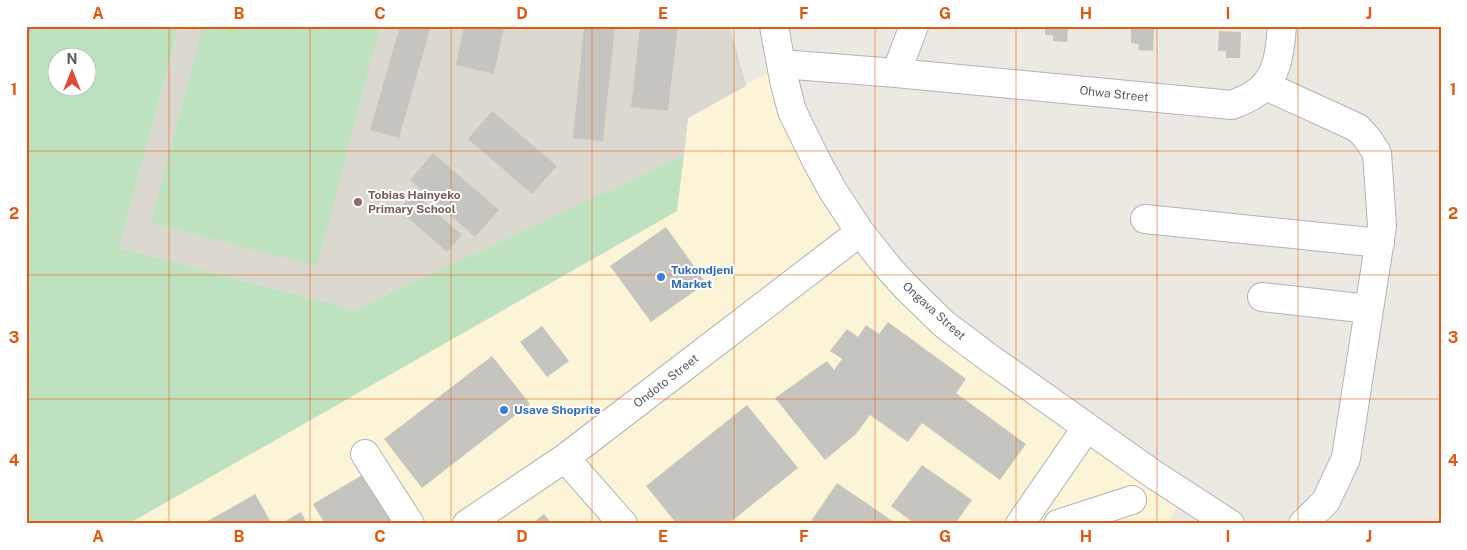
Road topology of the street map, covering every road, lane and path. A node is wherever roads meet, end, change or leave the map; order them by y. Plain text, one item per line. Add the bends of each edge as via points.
1 (774, 26) edge
2 (914, 26) edge
3 (1282, 26) edge
4 (781, 64) junction
5 (896, 73) junction
6 (1266, 86) junction
7 (1145, 219) dead end
8 (860, 232) junction
9 (1380, 243) junction
10 (1262, 297) dead end
11 (1369, 309) junction
12 (1087, 427) junction
13 (364, 454) dead end
14 (565, 458) junction
15 (1153, 474) junction
16 (1132, 500) junction
17 (410, 524) edge
18 (467, 524) edge
19 (623, 524) edge
20 (1020, 524) edge
21 (1058, 524) edge
22 (1113, 524) edge
23 (1230, 524) edge
24 (1302, 524) edge

1 - 4 street, Ongava Street
2 - 5 street
3 - 6 street via 1274,72
4 - 5 street, Ohwa Street
4 - 8 street, Ongava Street via 792,111 833,192
5 - 6 street, Ohwa Street via 1232,104 1253,96
6 - 9 street via 1358,128 1367,138 1377,153 1382,226
7 - 9 street
8 - 12 street, Ongava Street via 905,286 944,324
8 - 14 street, Ondoto Street
9 - 11 street
10 - 11 street
11 - 24 street via 1346,458 1326,501
12 - 15 street, Ongava Street
12 - 20 street
13 - 17 street
14 - 18 street, Ondoto Street
14 - 19 street
15 - 16 street
15 - 23 street, Ongava Street
16 - 21 street
16 - 22 street

